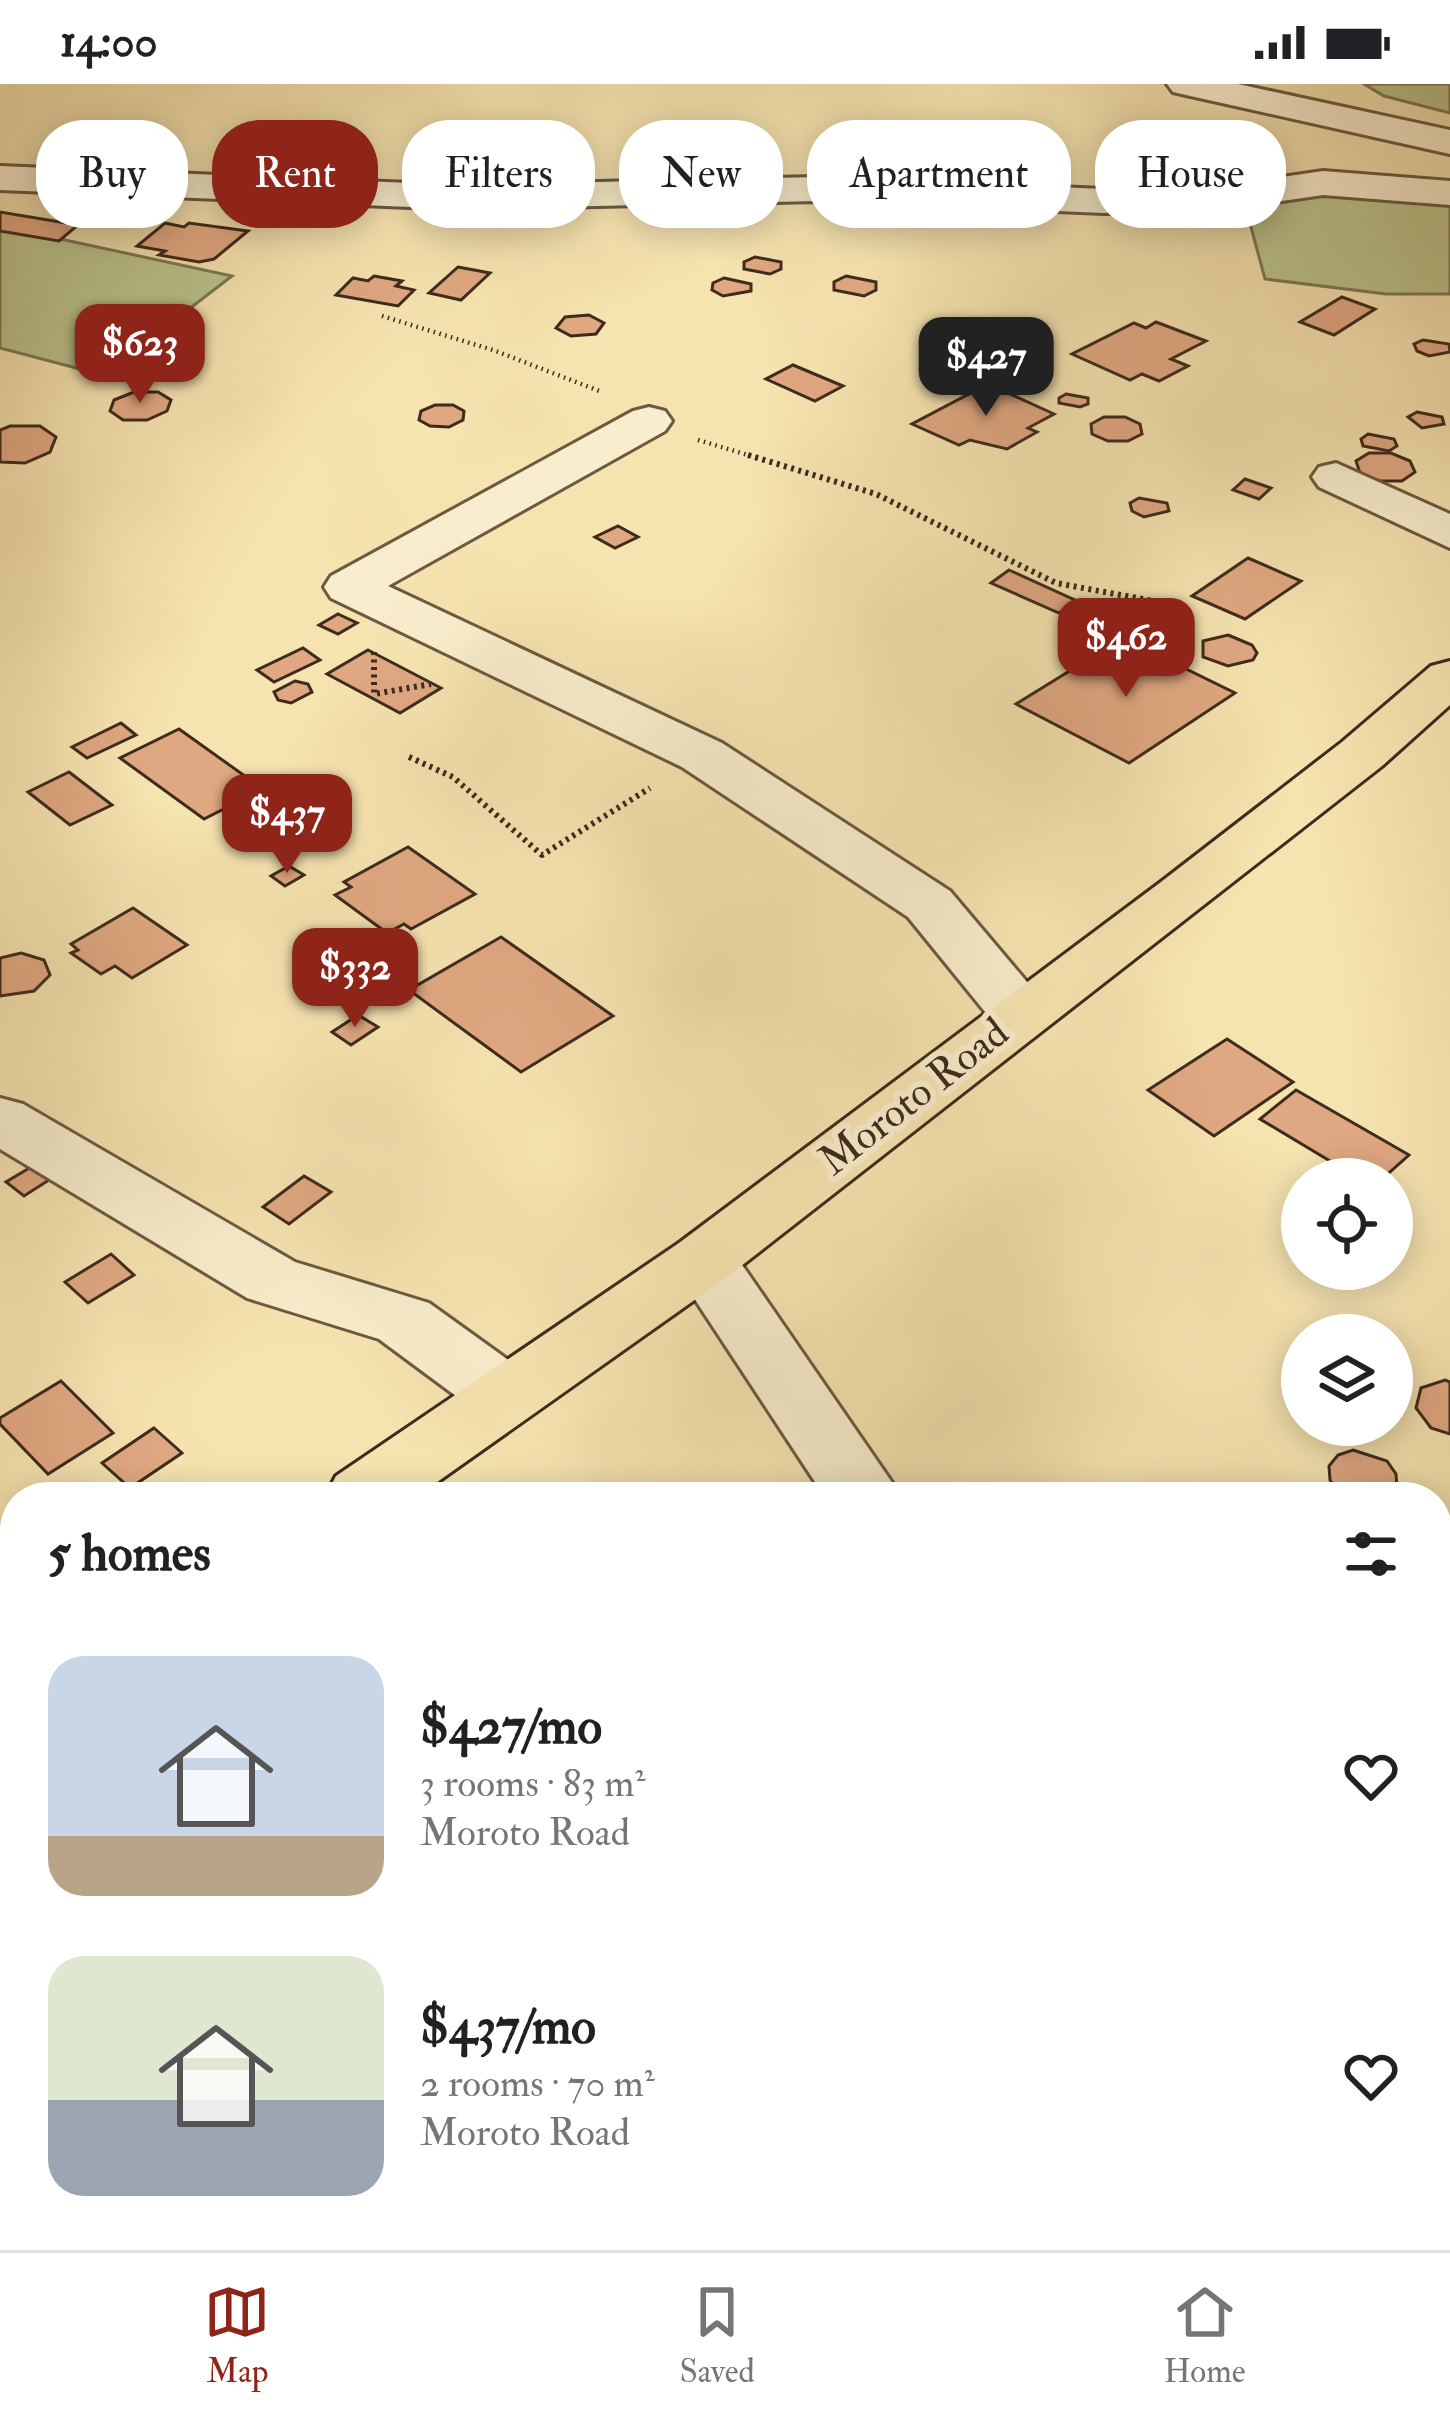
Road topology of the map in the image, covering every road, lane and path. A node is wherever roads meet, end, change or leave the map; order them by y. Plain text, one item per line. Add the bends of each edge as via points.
1 (1186, 84) edge
2 (1450, 142) edge
3 (0, 178) edge
4 (1450, 193) edge
5 (382, 316) dead end
6 (649, 421) junction
7 (1336, 477) dead end
8 (1450, 533) edge
9 (1164, 603) dead end
10 (1450, 677) edge
11 (702, 755) junction
12 (409, 757) dead end
13 (1021, 1015) junction
14 (0, 1120) edge
15 (703, 1260) junction
16 (504, 1394) junction
17 (383, 1482) edge
18 (855, 1482) edge

1 - 2 street
3 - 4 street via 458,197 817,189 1207,200 1323,183
5 - 6 path via 636,404
6 - 9 path via 876,494 1056,583
6 - 11 street via 349,587
7 - 8 street
10 - 13 main road, Moroto Road via 1362,754
11 - 12 path via 542,855 453,777
11 - 13 street via 929,904
13 - 15 main road, Moroto Road
14 - 16 street via 271,1280 404,1321
15 - 16 main road, Moroto Road
15 - 18 street
16 - 17 main road, Moroto Road

